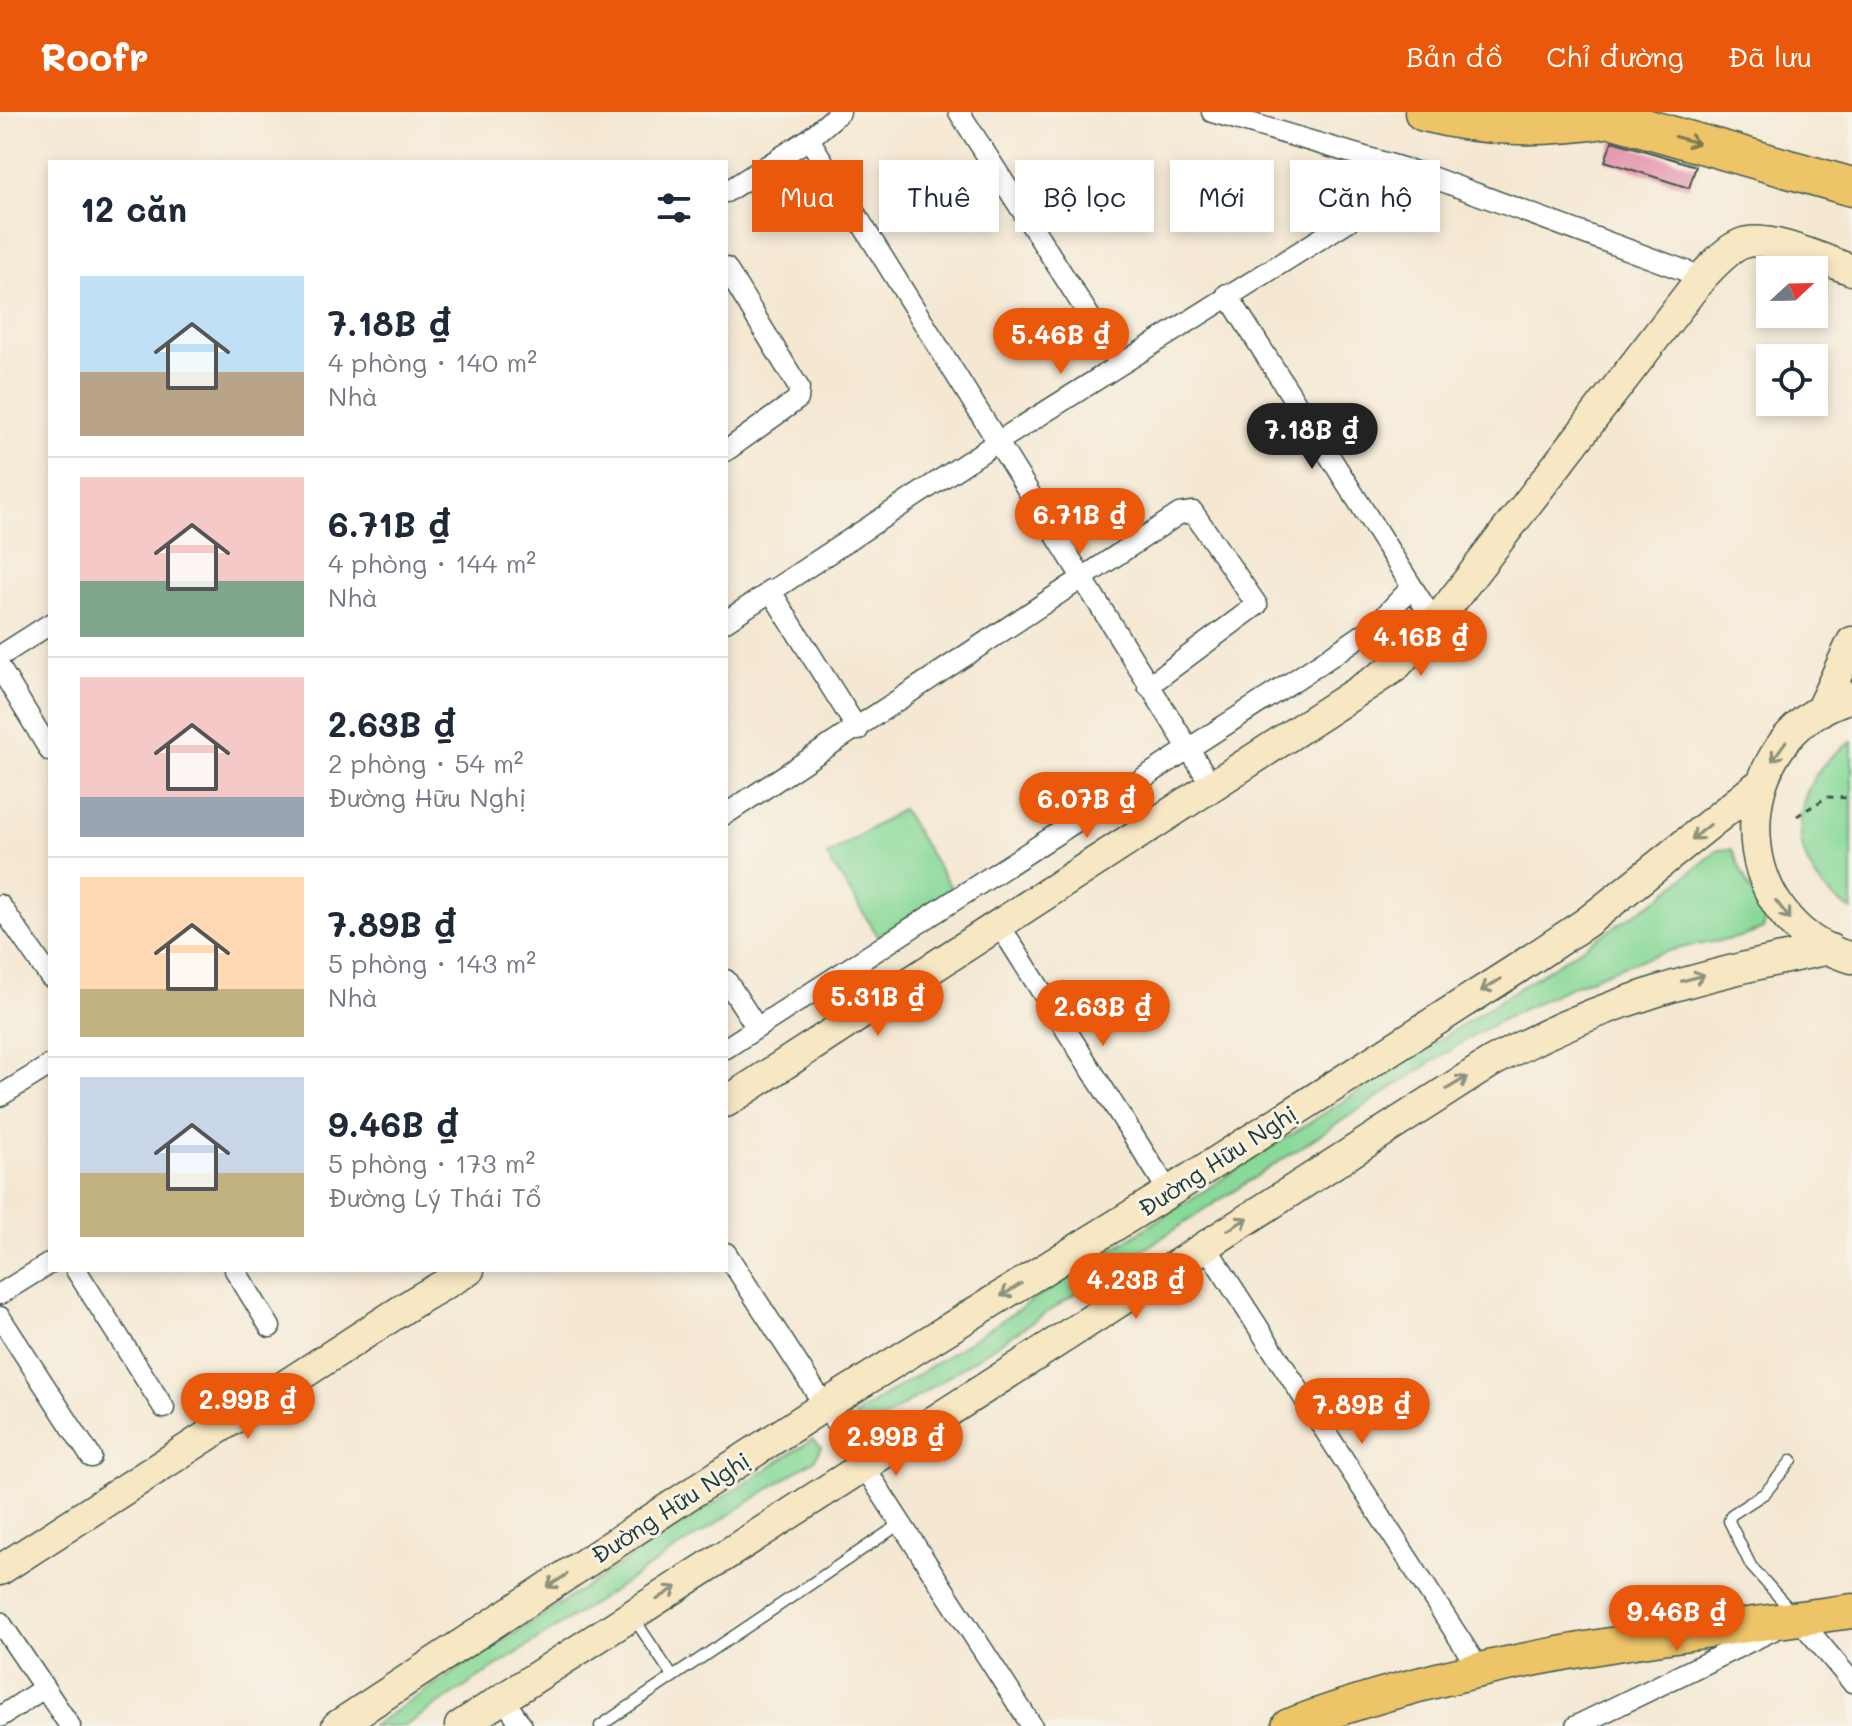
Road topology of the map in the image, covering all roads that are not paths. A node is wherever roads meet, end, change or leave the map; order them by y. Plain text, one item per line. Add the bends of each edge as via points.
1 (840, 112) edge
2 (959, 112) edge
3 (1212, 112) edge
4 (1424, 112) edge
5 (1600, 115) edge
6 (809, 139) junction
7 (1375, 160) edge
8 (1440, 180) edge
9 (1852, 187) edge
10 (728, 191) edge
11 (1328, 232) edge
12 (1852, 270) edge
13 (728, 271) edge
14 (1702, 277) junction
15 (1227, 294) junction
16 (1120, 364) junction
17 (999, 441) junction
18 (728, 450) edge
19 (1083, 581) junction
20 (1411, 588) junction
21 (770, 590) junction
22 (728, 620) edge
23 (1435, 623) junction
24 (48, 625) edge
25 (1852, 642) edge
26 (0, 656) edge
27 (0, 668) edge
28 (1148, 686) junction
29 (1852, 697) edge
30 (1820, 711) junction
31 (858, 730) junction
32 (48, 748) edge
33 (1188, 748) junction
34 (1761, 783) junction
35 (1212, 786) junction
36 (728, 813) edge
37 (0, 905) edge
38 (1000, 926) junction
39 (1841, 953) edge
40 (48, 974) edge
41 (728, 983) edge
42 (757, 1028) junction
43 (728, 1047) edge
44 (48, 1066) edge
45 (0, 1096) edge
46 (728, 1101) edge
47 (1169, 1192) junction
48 (1205, 1245) junction
49 (728, 1256) edge
50 (48, 1264) edge
51 (77, 1272) edge
52 (236, 1272) edge
53 (466, 1272) edge
54 (0, 1294) edge
55 (0, 1317) edge
56 (270, 1327) dead end
57 (824, 1406) junction
58 (164, 1408) dead end
59 (91, 1457) dead end
60 (1792, 1460) dead end
61 (862, 1466) junction
62 (900, 1524) junction
63 (3, 1562) edge
64 (1852, 1611) edge
65 (632, 1616) junction
66 (1798, 1618) junction
67 (0, 1622) edge
68 (1479, 1669) junction
69 (673, 1677) junction
70 (1852, 1682) edge
71 (44, 1688) junction
72 (503, 1698) junction
73 (0, 1717) edge
74 (70, 1726) edge
75 (337, 1726) edge
76 (460, 1726) edge
77 (522, 1726) edge
78 (600, 1726) edge
79 (1032, 1726) edge
80 (1289, 1726) edge
81 (1576, 1726) edge

1 - 6 street
2 - 16 street
3 - 7 street
4 - 5 highway via 1504,126 1566,125
5 -> 9 highway
6 - 10 street
6 - 17 street
8 - 14 street
11 - 15 street
12 - 14 main road via 1760,241 1741,244
13 - 18 street via 799,388 798,399 785,412
14 - 23 main road
15 - 16 street
15 - 20 street
16 - 17 street
17 - 19 street
17 - 21 street
19 - 28 street
19 - 28 street via 1185,510 1193,512 1254,597 1253,612
19 - 31 street
20 - 23 street
20 - 33 street via 1374,627
21 - 22 street
21 - 31 street
23 - 35 main road via 1395,667
24 - 26 street
25 - 30 main road
27 - 32 street
28 - 33 street
29 - 30 main road
30 -> 34 main road via 1784,742
31 - 36 street
33 - 35 street
33 - 42 street
34 -> 39 main road via 1754,827 1762,871 1798,927
34 -> 47 main road, Đường Hữu Nghị via 1587,922
35 - 38 main road
37 - 40 street
38 - 46 main road
38 - 47 street
48 -> 39 main road via 1536,1037 1677,983 1740,966
41 - 42 street
42 - 43 street
44 - 45 street
47 -> 57 main road, Đường Hữu Nghị
48 - 61 main road
48 - 68 street
49 - 57 street
50 - 54 street
51 - 58 street
52 - 56 street
53 - 63 main road
55 - 59 street
57 - 61 street
57 -> 75 main road, Đường Hữu Nghị
60 - 66 lane via 1765,1493 1729,1521 1751,1566
61 - 62 street
65 -> 61 main road
62 - 69 lane
62 - 79 street
64 - 66 main road
65 - 69 lane
65 - 72 main road
66 - 68 main road via 1656,1636
66 - 70 street
66 - 81 street
67 - 71 street
68 - 80 main road
69 - 78 lane
71 - 73 street
71 - 74 street
72 - 76 main road
72 - 77 street

